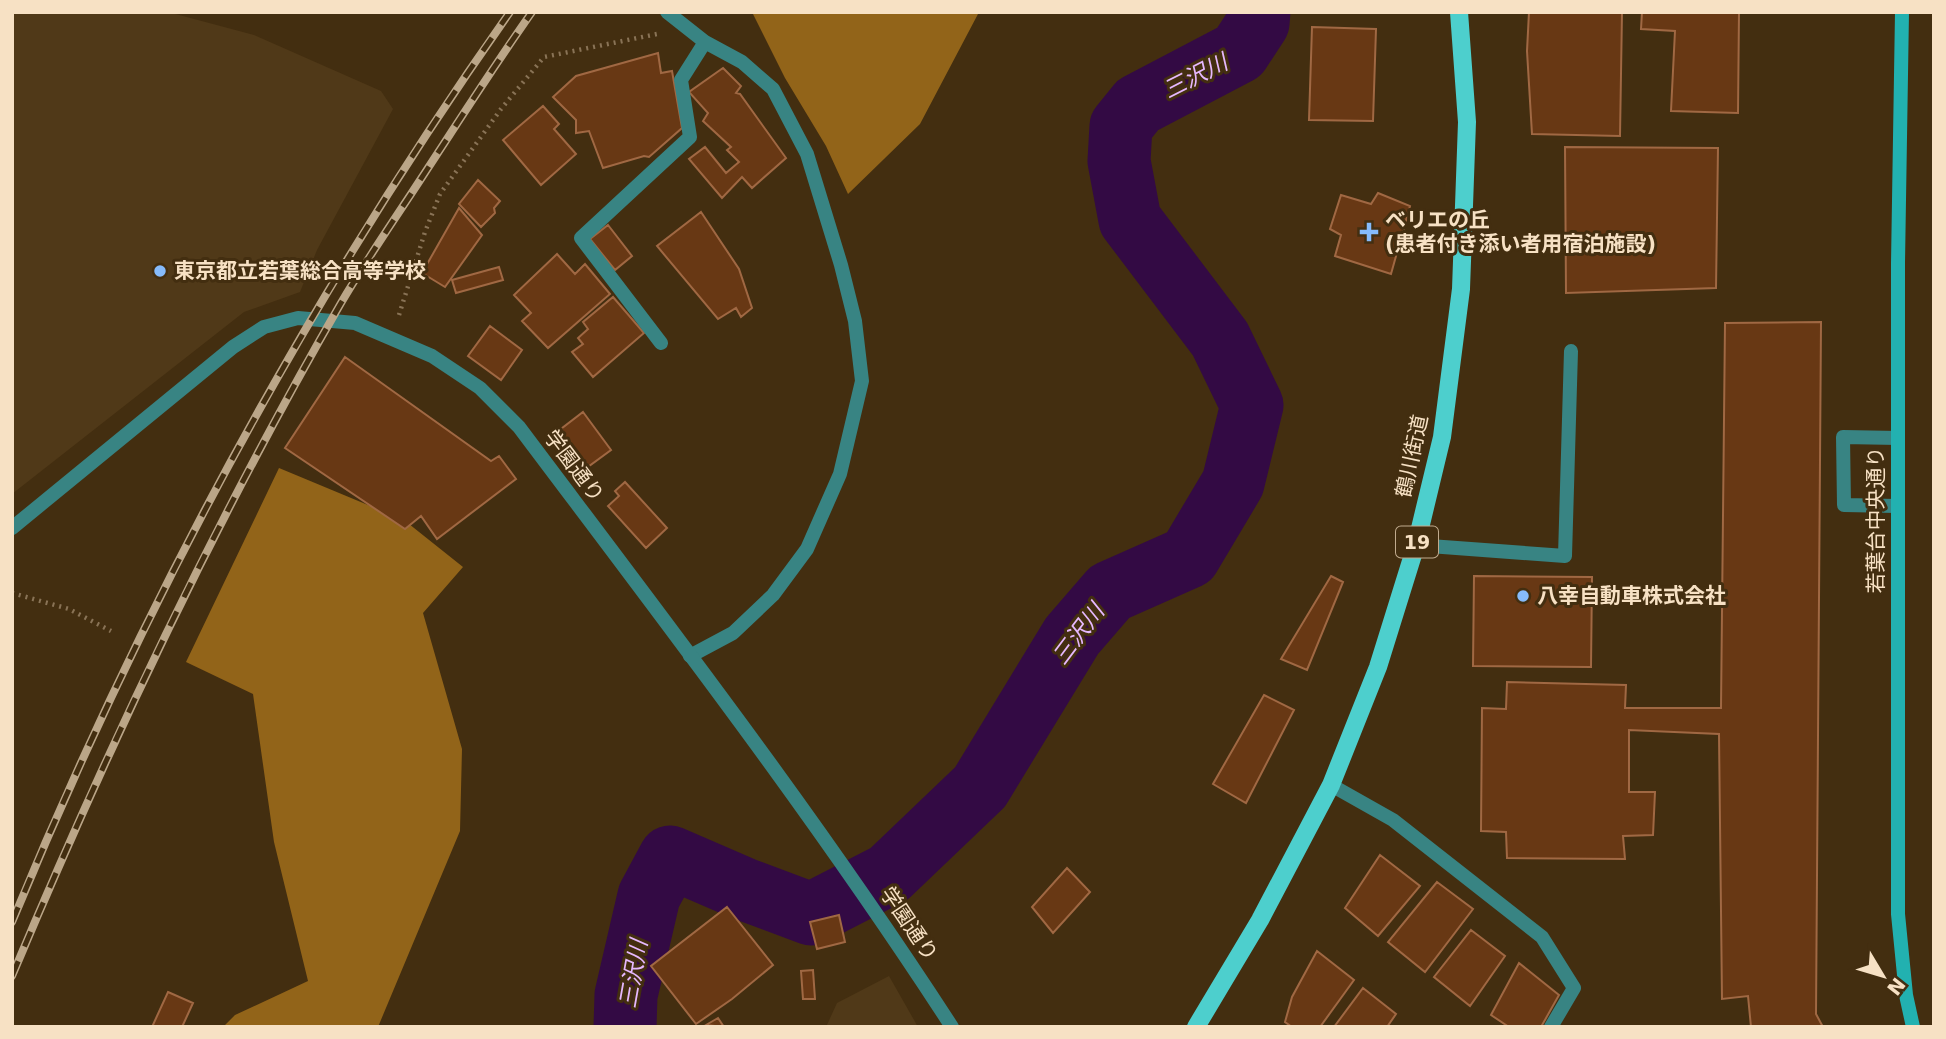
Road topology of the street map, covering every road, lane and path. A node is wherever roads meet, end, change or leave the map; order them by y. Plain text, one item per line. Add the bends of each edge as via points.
1 (667, 12) edge
2 (1459, 12) edge
3 (1902, 12) edge
4 (688, 27) junction
5 (705, 42) junction
6 (401, 307) dead end
7 (661, 344) dead end
8 (1571, 351) dead end
9 (1898, 438) junction
10 (1897, 506) junction
11 (12, 528) edge
12 (1416, 545) junction
13 (12, 593) edge
14 (111, 631) dead end
15 (691, 656) junction
16 (1331, 785) junction
17 (1202, 1025) edge
18 (952, 1027) edge
19 (1551, 1027) edge
20 (1913, 1027) edge

1 - 4 street
2 - 12 main road, 鶴川街道 / 19 via 1468,122 1461,289 1442,437
3 - 9 street, 若葉台中央通り
4 - 5 street
4 - 6 path via 544,57 440,194
5 - 7 street via 681,80 690,137 581,238
5 - 15 street via 742,62 773,89 807,154 855,321 862,381 840,474 807,549 773,595 733,633
8 - 12 street via 1565,556
9 - 10 street, 若葉台中央通り
9 - 10 street via 1843,437 1844,505
10 - 20 street, 若葉台中央通り via 1898,914
11 - 15 street, 学園通り via 233,347 264,327 298,318 355,323 432,356 480,388 519,427
12 - 16 main road, 鶴川街道 / 19 via 1378,667
13 - 14 path via 69,609
15 - 18 street, 学園通り via 828,843
16 - 17 main road, 鶴川街道 / 19
16 - 19 street via 1393,820 1542,937 1574,988

